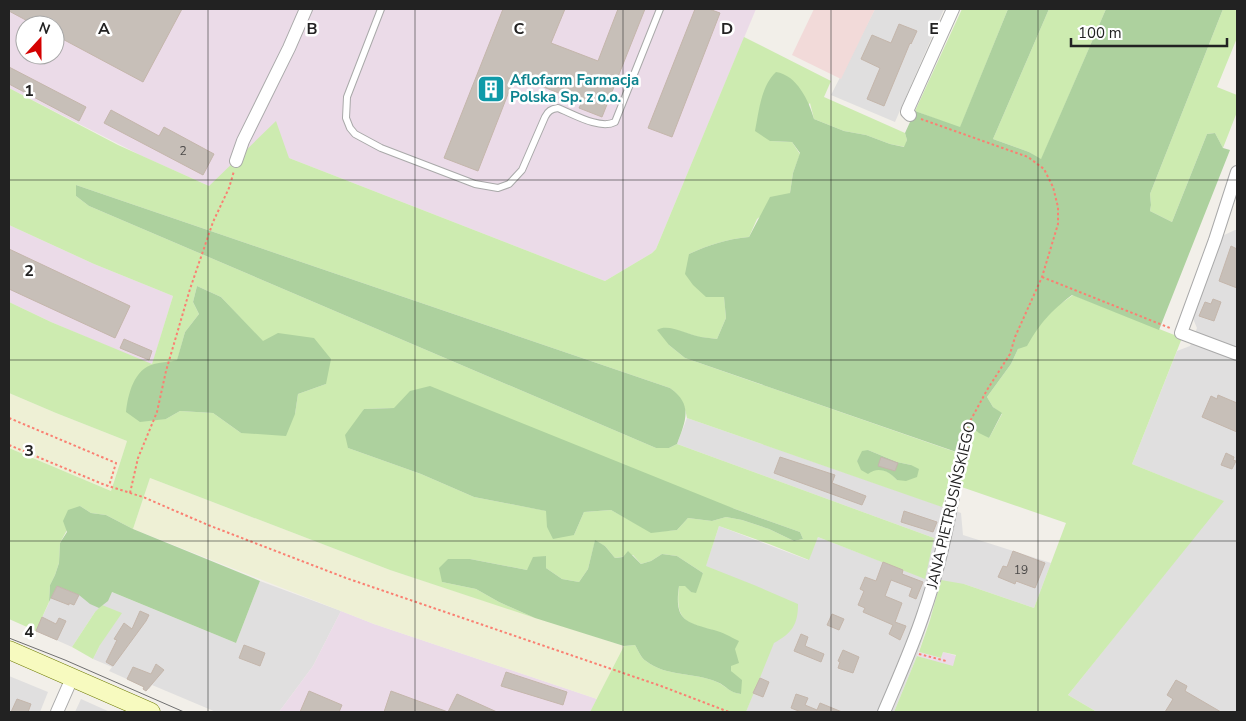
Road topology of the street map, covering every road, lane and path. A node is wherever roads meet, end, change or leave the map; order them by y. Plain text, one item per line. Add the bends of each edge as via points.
1 (306, 9) edge
2 (380, 9) edge
3 (660, 9) edge
4 (953, 9) edge
5 (910, 115) joint
6 (236, 161) joint
7 (1237, 172) edge
8 (1234, 198) edge
9 (1042, 277) junction
10 (1181, 333) junction
11 (1237, 354) edge
12 (9, 418) edge
13 (9, 444) edge
14 (109, 486) junction
15 (130, 493) junction
16 (953, 496) joint
17 (9, 650) edge
18 (918, 654) dead end
19 (946, 661) dead end
20 (72, 678) junction
21 (57, 712) edge
22 (150, 712) edge
23 (729, 712) edge
24 (884, 712) edge

1 - 6 street
2 - 3 lane via 347,98 346,118 350,128 363,140 382,148 475,184 498,188 509,184 522,170 545,117 553,108 601,125 615,122
4 - 5 street via 908,109
5 - 9 path, JANA PIETRUSIŃSKIEGO via 1010,149 1044,169 1054,187 1058,224
6 - 15 path via 229,188 213,222 190,289 157,412 138,458
7 - 8 street
8 - 10 street
9 - 10 path
9 - 16 path, JANA PIETRUSIŃSKIEGO via 1010,354 968,425
10 - 11 street
12 - 14 path via 116,463
13 - 14 path
14 - 15 path
15 - 23 path via 346,578
16 - 24 street, JANA PIETRUSIŃSKIEGO via 925,611
17 - 20 main road
18 - 19 path
20 - 21 street
20 - 22 main road

